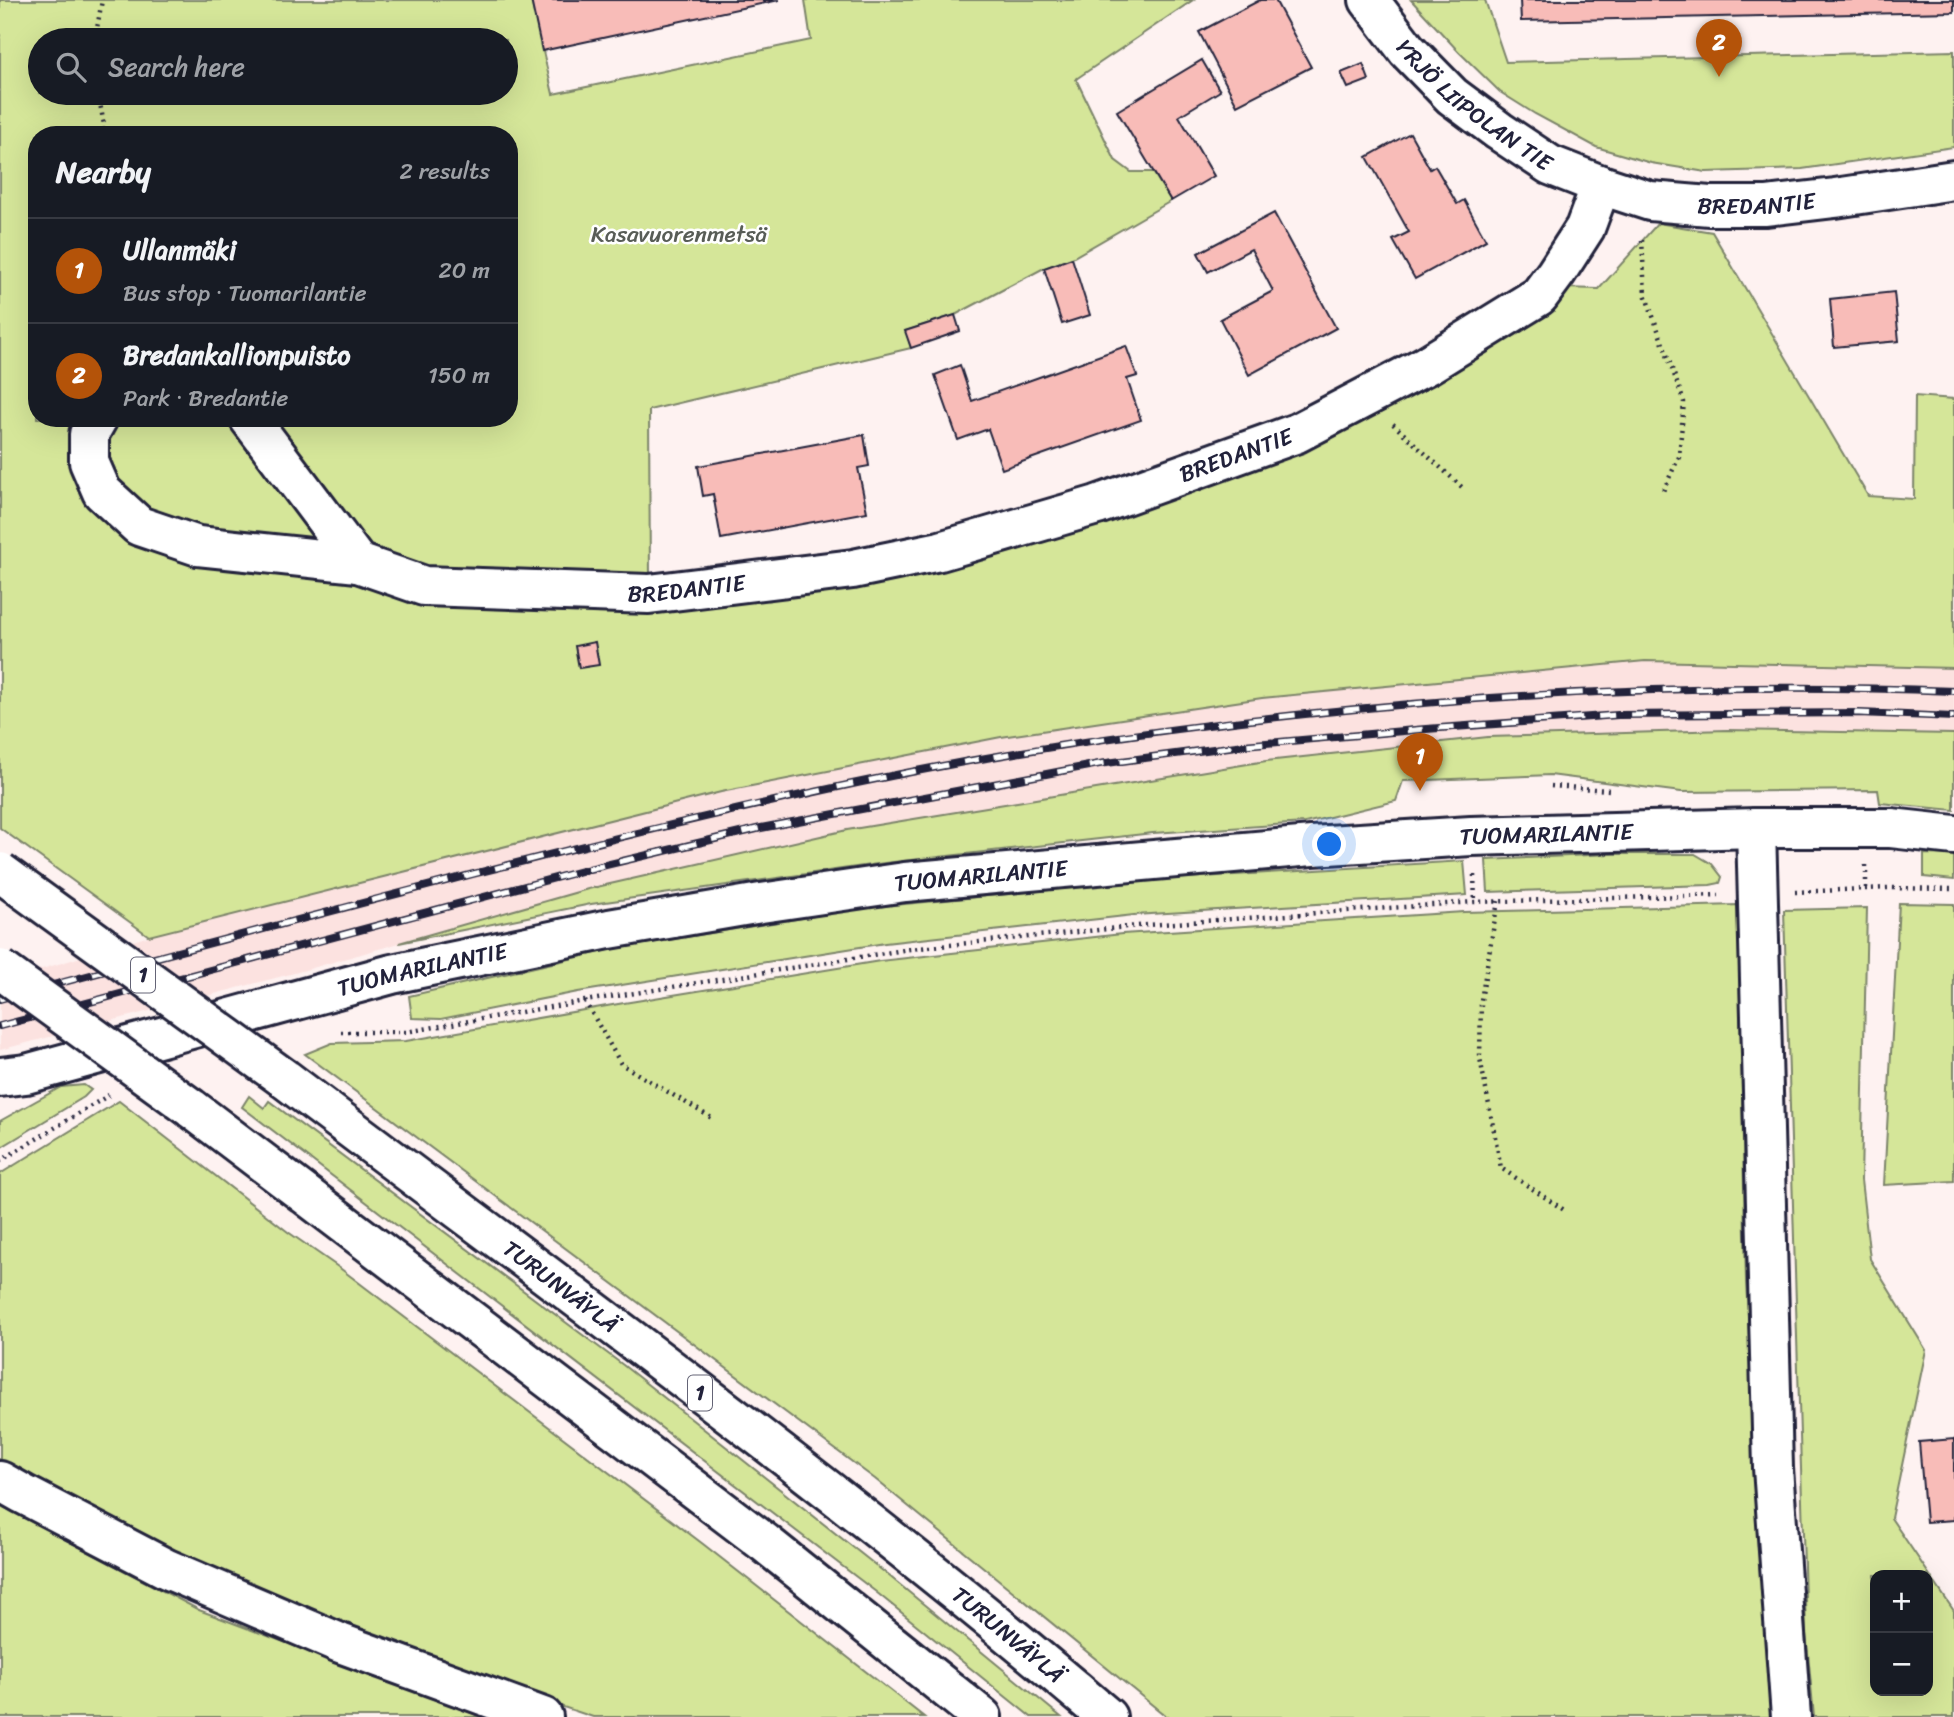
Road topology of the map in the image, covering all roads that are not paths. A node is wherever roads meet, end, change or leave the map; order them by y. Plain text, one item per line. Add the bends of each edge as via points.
1 (1369, 0) edge
2 (1954, 180) edge
3 (1601, 186) junction
4 (93, 427) edge
5 (256, 427) edge
6 (358, 563) junction
7 (1756, 828) junction
8 (1954, 835) edge
9 (0, 872) edge
10 (0, 970) edge
11 (9, 1083) edge
12 (0, 1481) edge
13 (543, 1717) edge
14 (982, 1717) edge
15 (1107, 1717) edge
16 (1791, 1717) edge

1 - 3 main road, YRJÖ LIIPOLAN TIE via 1407,50 1452,96 1550,165
2 - 3 main road, BREDANTIE via 1766,206 1650,201
3 - 6 main road, BREDANTIE via 1585,228 1539,296 1427,365 1297,433 1097,505 940,551 853,569 649,594 424,586
4 - 6 main road, BREDANTIE via 89,462 103,492 139,526 198,546
5 - 6 main road
7 - 8 main road, TUOMARILANTIE via 1891,828
7 - 11 main road, TUOMARILANTIE via 1471,836 1312,846 879,886 761,903 392,974
7 - 16 main road via 1773,1468
9 - 15 main road, TURUNVÄYLÄ / 1, bridge via 285,1079 815,1479
10 - 14 main road, bridge via 191,1108 765,1543
12 - 13 main road via 167,1569 340,1643

